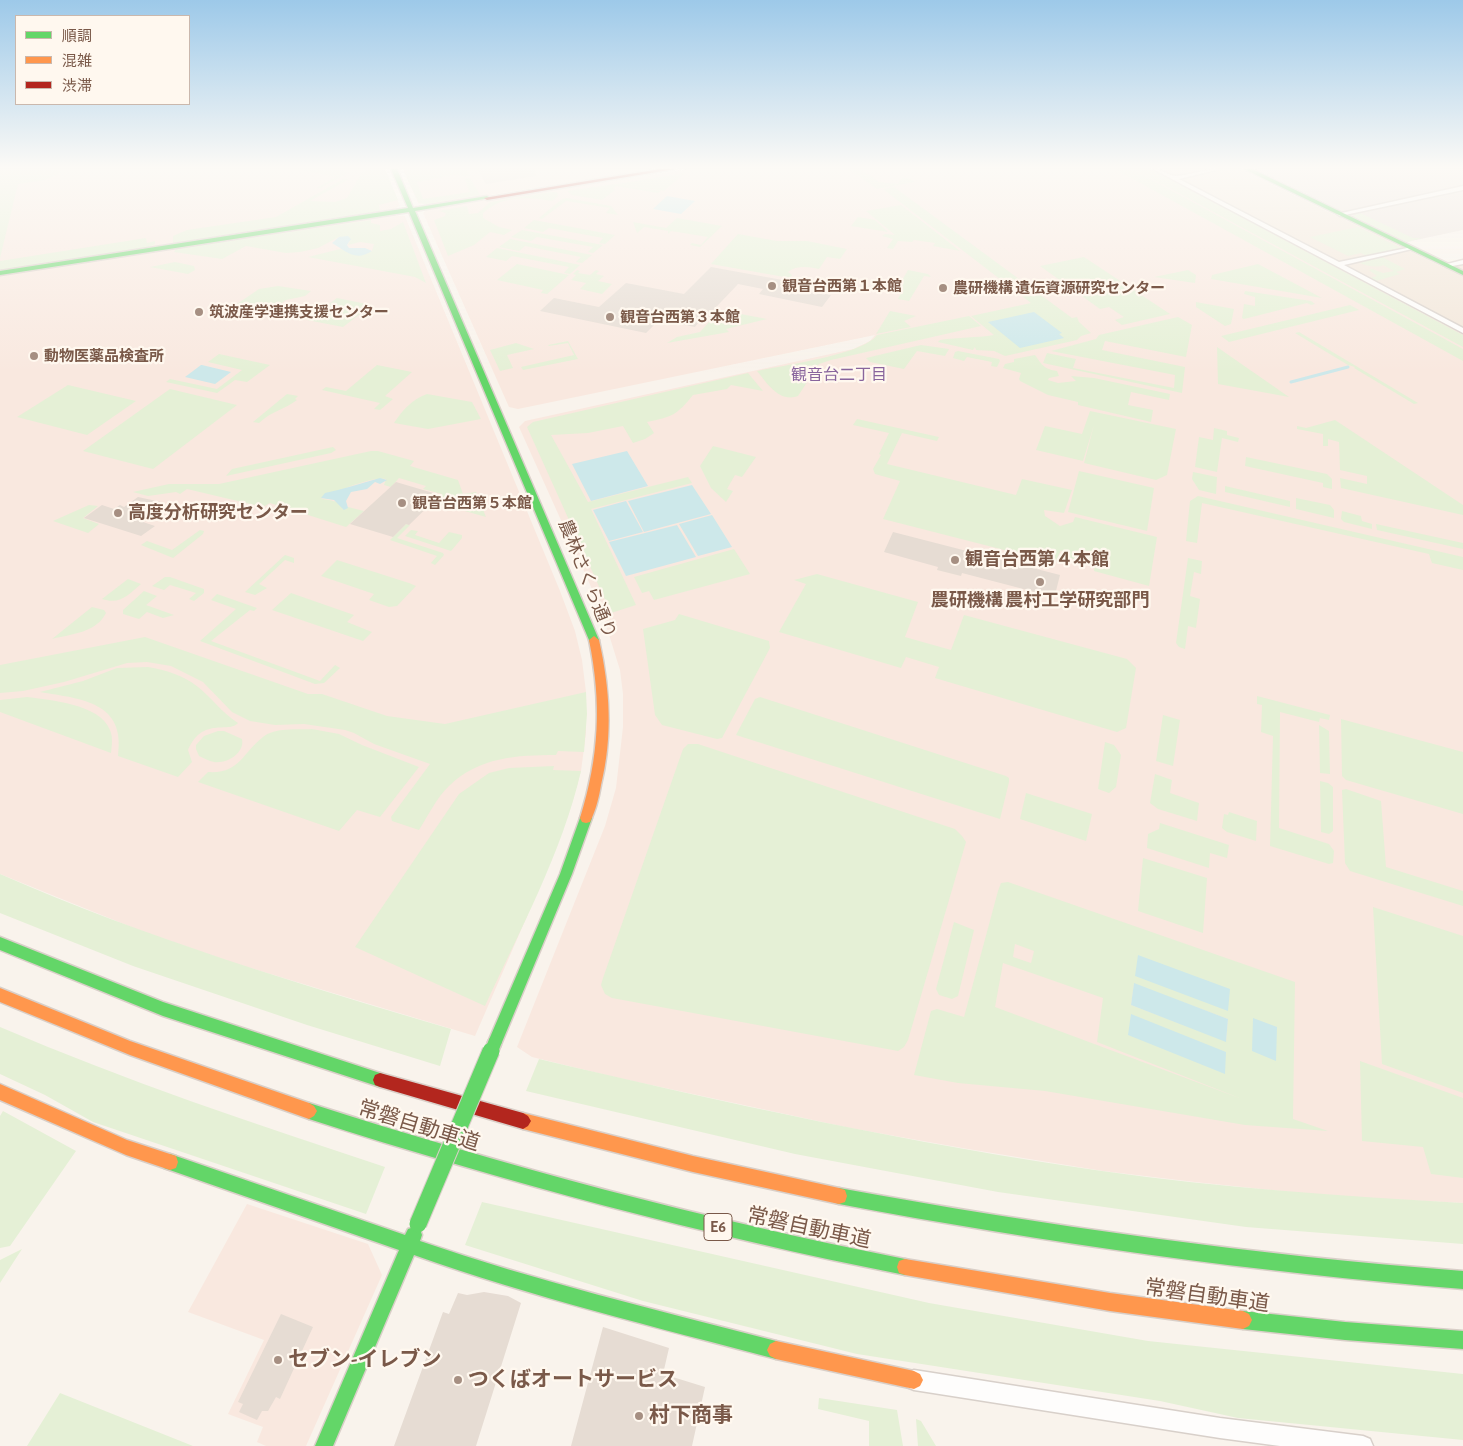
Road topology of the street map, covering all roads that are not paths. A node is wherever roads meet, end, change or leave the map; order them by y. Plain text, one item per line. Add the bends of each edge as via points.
1 (238, 236) edge
2 (422, 236) edge
3 (1284, 236) edge
4 (1386, 236) edge
5 (1410, 248) junction
6 (1463, 262) edge
7 (1337, 264) junction
8 (1447, 265) junction
9 (0, 273) edge
10 (1463, 273) edge
11 (1463, 331) edge
12 (0, 942) edge
13 (0, 995) edge
14 (0, 1092) edge
15 (409, 1246) junction
16 (1463, 1280) edge
17 (1463, 1340) edge
18 (914, 1380) joint
19 (324, 1446) edge
20 (1363, 1446) edge

1 - 9 main road
2 - 15 main road, 農林さくら通り, bridge via 592,631 603,678 606,710 599,778 576,851
3 - 7 street
4 - 5 main road
5 - 7 street
5 - 8 main road
6 - 8 street
7 - 11 street
8 - 10 main road
12 - 16 main road, 常磐自動車道 via 108,988 272,1046 438,1098 658,1158 1007,1228 1216,1257
13 - 17 main road, 常磐自動車道 / E6 via 81,1030 258,1095 417,1146 650,1211 824,1251 1002,1285 1230,1320
14 - 15 main road via 126,1147
15 - 18 main road via 615,1308 789,1353
15 - 19 main road, 農林さくら通り
18 - 20 street via 1220,1428

